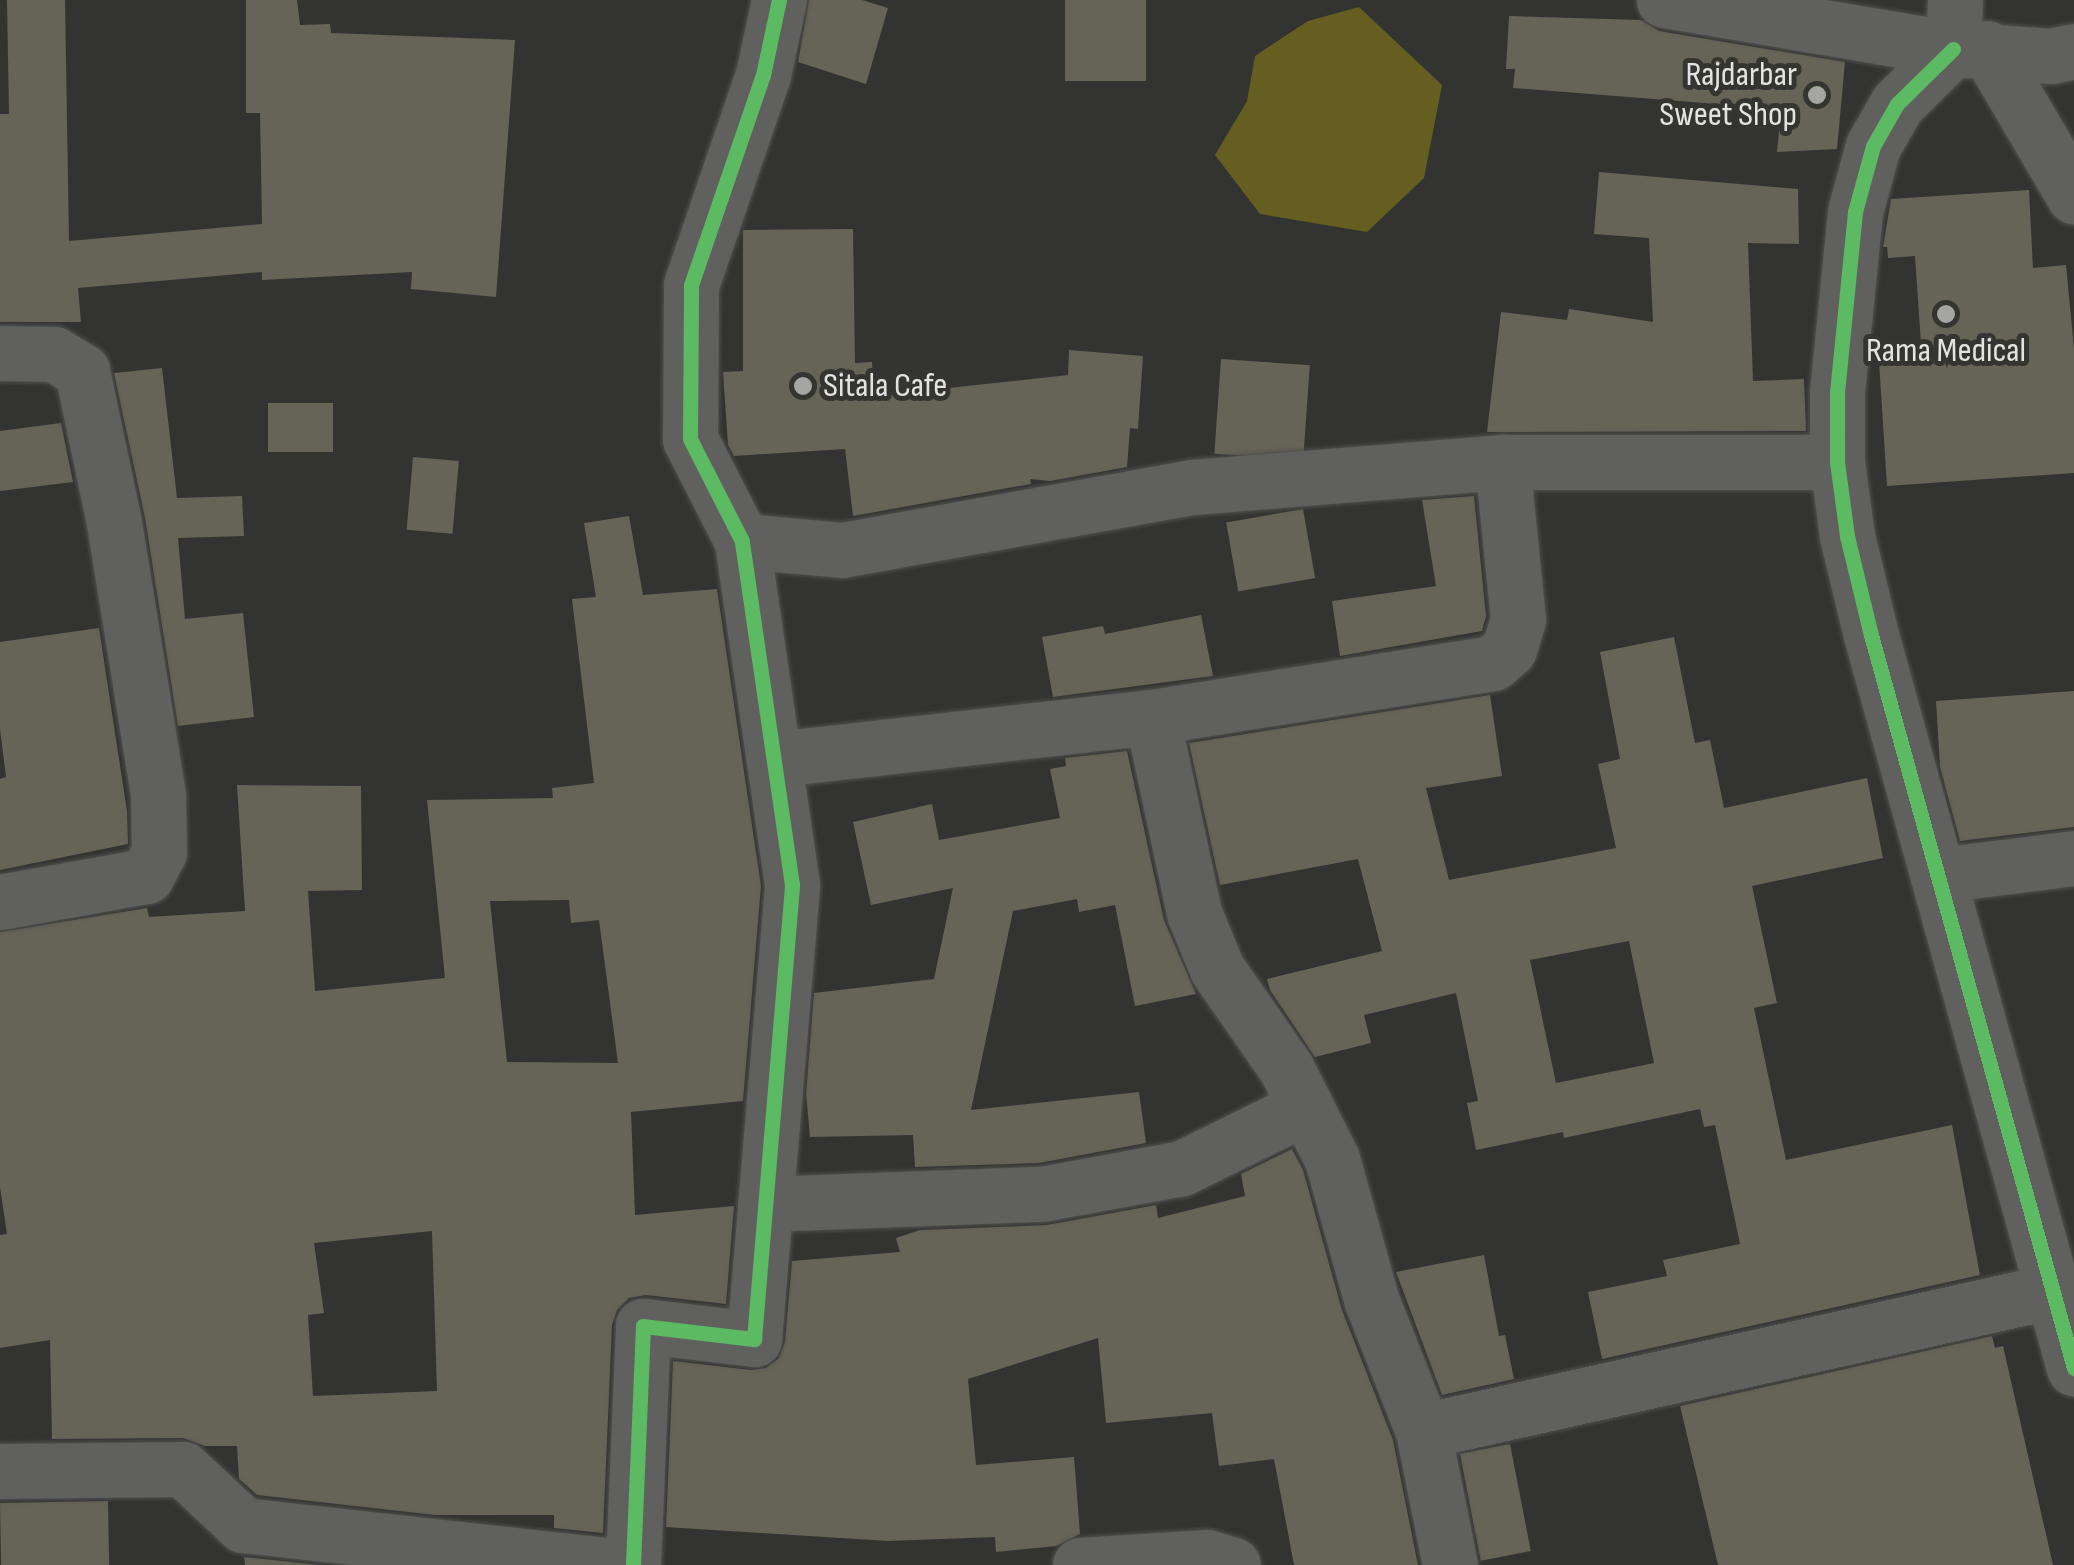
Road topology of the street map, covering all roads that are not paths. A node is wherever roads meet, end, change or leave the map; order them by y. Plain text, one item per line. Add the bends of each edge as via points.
1 (780, 0) edge
2 (1664, 0) edge
3 (1965, 32) edge
4 (2062, 53) edge
5 (2074, 196) edge
6 (0, 353) edge
7 (1502, 462) junction
8 (1837, 462) junction
9 (742, 541) junction
10 (1152, 717) junction
11 (776, 759) junction
12 (2074, 858) edge
13 (1939, 874) junction
14 (0, 902) edge
15 (1306, 1107) junction
16 (765, 1204) junction
17 (2053, 1291) junction
18 (2074, 1368) edge
19 (1422, 1431) junction
20 (0, 1472) edge
21 (604, 1565) edge
22 (633, 1565) edge
23 (1080, 1565) edge
24 (1232, 1565) edge
25 (1450, 1565) edge

1 - 9 street via 763,76 691,285 690,438
2 - 3 street
3 - 4 street
3 - 5 street
3 - 8 street via 1897,104 1873,146 1859,196 1837,392
6 - 14 street via 54,354 82,371 118,542 158,796 159,852 146,876
7 - 8 street
7 - 9 street via 1193,487 842,550
7 - 10 street via 1518,620 1509,649 1493,664
8 - 13 street via 1871,635
9 - 11 street
10 - 11 street
10 - 15 street via 1194,913 1217,969
11 - 16 street via 792,885
12 - 13 street
13 - 17 street
15 - 16 street via 1182,1168 1042,1194
15 - 19 street via 1332,1159 1372,1299
16 - 22 street via 754,1339 643,1326
17 - 18 street
17 - 19 street
19 - 25 street
20 - 21 street via 183,1469 243,1526
23 - 24 street via 1207,1556

